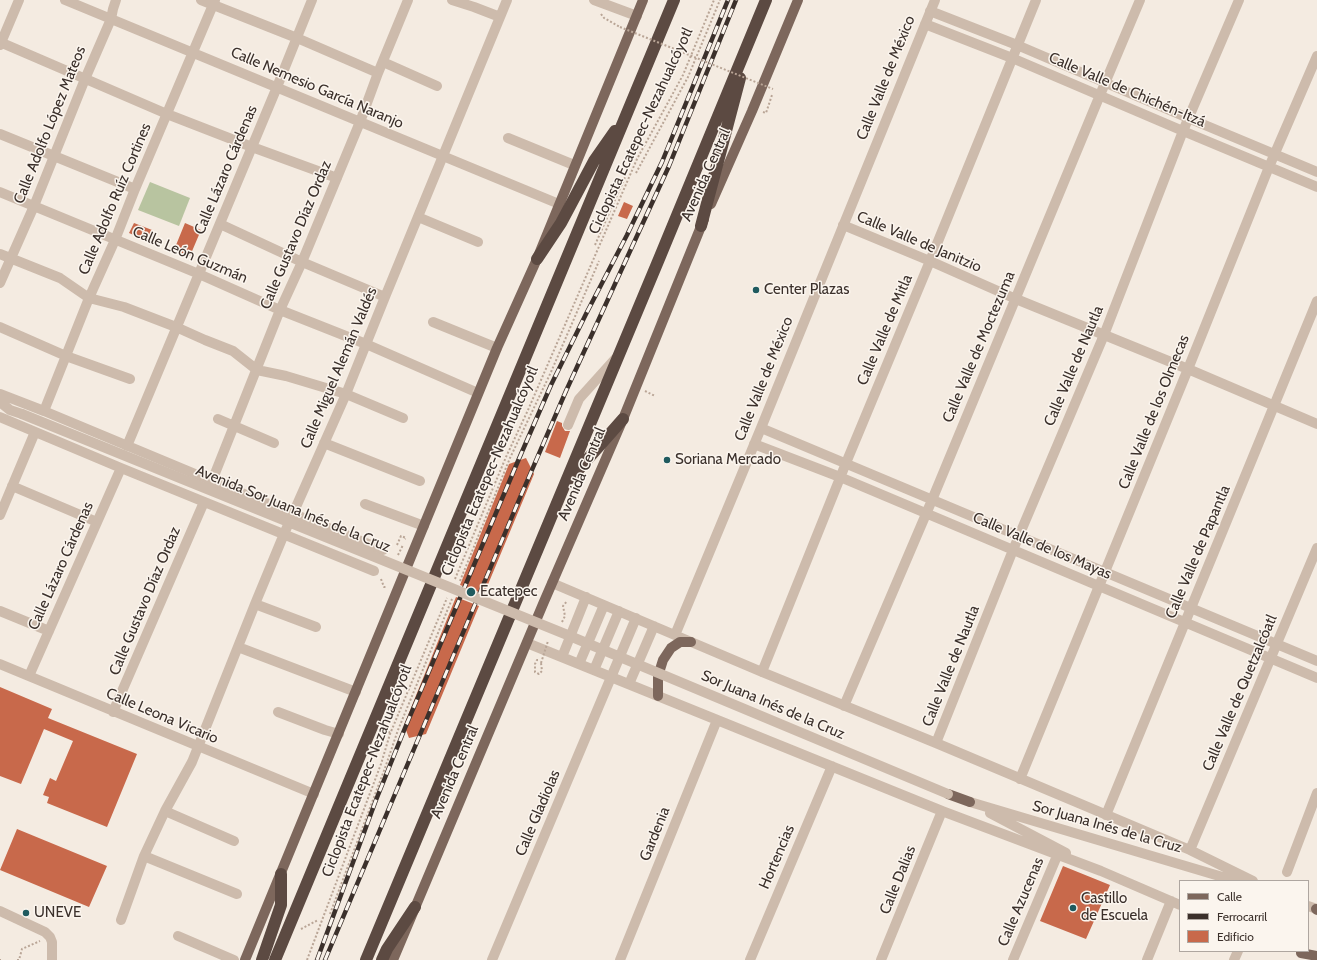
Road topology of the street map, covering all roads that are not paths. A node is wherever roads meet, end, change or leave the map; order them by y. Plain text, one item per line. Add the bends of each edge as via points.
1 (19, 0) edge
2 (65, 0) edge
3 (116, 0) edge
4 (201, 0) edge
5 (312, 0) edge
6 (408, 0) edge
7 (452, 0) edge
8 (507, 0) edge
9 (594, 0) edge
10 (643, 0) edge
11 (674, 0) edge
12 (766, 0) edge
13 (798, 0) edge
14 (935, 0) edge
15 (1036, 0) edge
16 (1140, 0) edge
17 (1239, 0) edge
18 (213, 2) edge
19 (930, 10) junction
20 (637, 16) junction
21 (500, 17) junction
22 (111, 19) junction
23 (924, 24) junction
24 (753, 31) junction
25 (297, 38) junction
26 (0, 43) edge
27 (1018, 45) junction
28 (192, 53) junction
29 (1317, 56) edge
30 (1012, 58) junction
31 (383, 62) junction
32 (378, 72) junction
33 (85, 79) junction
34 (1105, 82) junction
35 (437, 86) dead end
36 (277, 87) junction
37 (1100, 95) junction
38 (167, 114) junction
39 (627, 115) junction
40 (1188, 118) junction
41 (360, 122) junction
42 (1183, 131) junction
43 (0, 134) edge
44 (508, 138) dead end
45 (252, 147) junction
46 (1275, 154) junction
47 (54, 156) junction
48 (443, 156) junction
49 (574, 165) junction
50 (1270, 167) junction
51 (1317, 172) edge
52 (337, 178) junction
53 (1317, 186) edge
54 (135, 188) junction
55 (0, 192) edge
56 (559, 204) junction
57 (34, 206) junction
58 (418, 217) junction
59 (220, 224) junction
60 (843, 225) junction
61 (701, 226) junction
62 (115, 240) junction
63 (478, 242) dead end
64 (0, 254) edge
65 (11, 258) junction
66 (537, 259) junction
67 (930, 261) junction
68 (302, 262) junction
69 (199, 274) junction
70 (0, 283) edge
71 (385, 297) junction
72 (89, 298) junction
73 (1016, 299) junction
74 (1317, 301) edge
75 (280, 310) junction
76 (433, 322) dead end
77 (176, 327) junction
78 (0, 328) edge
79 (1104, 335) junction
80 (366, 344) junction
81 (497, 348) junction
82 (66, 356) junction
83 (618, 356) junction
84 (1188, 369) junction
85 (257, 370) junction
86 (130, 379) dead end
87 (478, 393) junction
88 (0, 394) edge
89 (346, 394) junction
90 (0, 402) edge
91 (1275, 406) junction
92 (0, 408) edge
93 (10, 410) junction
94 (44, 411) junction
95 (0, 417) edge
96 (403, 418) dead end
97 (623, 418) junction
98 (218, 419) dead end
99 (1317, 424) edge
100 (568, 425) dead end
101 (234, 426) junction
102 (761, 428) junction
103 (35, 432) junction
104 (274, 442) dead end
105 (324, 443) junction
106 (754, 444) junction
107 (127, 446) junction
108 (846, 463) junction
109 (121, 468) junction
110 (840, 477) junction
111 (212, 481) junction
112 (420, 481) dead end
113 (12, 486) junction
114 (563, 486) junction
115 (932, 500) junction
116 (204, 502) junction
117 (365, 504) dead end
118 (294, 513) junction
119 (926, 514) junction
120 (0, 515) edge
121 (97, 522) junction
122 (424, 526) junction
123 (284, 534) junction
124 (1019, 536) junction
125 (1317, 548) edge
126 (383, 550) dead end
127 (1013, 550) junction
128 (1105, 572) junction
129 (378, 573) road end
130 (552, 583) junction
131 (1099, 586) junction
132 (586, 597) junction
133 (255, 604) junction
134 (604, 605) junction
135 (1191, 608) junction
136 (0, 611) edge
137 (619, 611) junction
138 (636, 618) junction
139 (1185, 622) junction
140 (654, 626) junction
141 (316, 627) dead end
142 (49, 631) junction
143 (565, 634) joint
144 (675, 634) junction
145 (527, 642) junction
146 (691, 642) junction
147 (1277, 644) junction
148 (238, 646) junction
149 (562, 656) junction
150 (1271, 658) junction
151 (1317, 661) edge
152 (0, 664) edge
153 (579, 664) junction
154 (594, 670) junction
155 (762, 672) junction
156 (29, 676) junction
157 (612, 677) junction
158 (1317, 678) edge
159 (629, 684) junction
160 (356, 692) junction
161 (658, 696) junction
162 (844, 706) junction
163 (113, 712) junction
164 (278, 712) dead end
165 (717, 720) junction
166 (339, 734) junction
167 (936, 743) junction
168 (198, 747) junction
169 (832, 766) junction
170 (1020, 779) junction
171 (1317, 793) edge
172 (314, 794) junction
173 (948, 794) joint
174 (970, 802) junction
175 (165, 811) junction
176 (942, 811) junction
177 (1106, 815) junction
178 (234, 841) dead end
179 (1190, 850) junction
180 (144, 856) junction
181 (1057, 856) junction
182 (1101, 871) junction
183 (1287, 872) dead end
184 (281, 874) junction
185 (1233, 880) edge
186 (1251, 880) edge
187 (237, 894) dead end
188 (1176, 903) edge
189 (415, 906) junction
190 (0, 911) edge
191 (121, 920) dead end
192 (178, 936) dead end
193 (1302, 955) edge
194 (1317, 956) edge
195 (1317, 959) edge
196 (52, 960) edge
197 (234, 960) edge
198 (245, 960) edge
199 (262, 960) edge
200 (275, 960) edge
201 (366, 960) edge
202 (382, 960) edge
203 (393, 960) edge
204 (492, 960) edge
205 (620, 960) edge
206 (750, 960) edge
207 (881, 960) edge
208 (1013, 960) edge
209 (1147, 960) edge

1 - 26 street
2 - 22 street, Calle Nemesio García Naranjo
3 - 22 street, Calle Adolfo López Mateos
4 - 18 street
5 - 25 street, Calle Lázaro Cárdenas
6 - 31 street, Calle Gustavo Díaz Ordaz
7 - 21 street
8 - 21 street, Calle Miguel Alemán Valdés
9 - 20 street
10 - 20 main road
11 - 39 highway
12 - 24 highway, Avenida Central
13 - 61 main road, Avenida Central
14 - 19 street, Calle Valle de México
15 - 27 street, Calle Valle de Mitla
16 - 34 street, Calle Valle de Moctezuma
17 - 40 street, Calle Valle de Nautla
18 - 25 street
18 - 28 street, Calle Adolfo Ruíz Cortines
19 - 23 street, Calle Valle de México
19 - 27 street, Calle Valle de Chichén-Itzá
20 - 49 main road
21 - 48 street, Calle Miguel Alemán Valdés
22 - 28 street, Calle Nemesio García Naranjo
22 - 33 street, Calle Adolfo López Mateos
23 - 30 street, Calle Valle de Chichén-Itzá
23 - 60 street, Calle Valle de México
24 - 61 highway
24 - 83 highway, Avenida Central
25 - 32 street
25 - 36 street, Calle Lázaro Cárdenas
26 - 33 street
27 - 30 street, Calle Valle de Mitla
27 - 34 street, Calle Valle de Chichén-Itzá
28 - 36 street, Calle Nemesio García Naranjo
28 - 38 street, Calle Adolfo Ruíz Cortines
29 - 46 street, Calle Valle de los Olmecas
30 - 37 street, Calle Valle de Chichén-Itzá
30 - 67 street, Calle Valle de Mitla
31 - 32 street, Calle Gustavo Díaz Ordaz
31 - 35 street
32 - 41 street, Calle Gustavo Díaz Ordaz
33 - 38 street
33 - 47 street, Calle Adolfo López Mateos
34 - 37 street, Calle Valle de Moctezuma
34 - 40 street, Calle Valle de Chichén-Itzá
36 - 41 street, Calle Nemesio García Naranjo
36 - 45 street, Calle Lázaro Cárdenas
37 - 42 street, Calle Valle de Chichén-Itzá
37 - 73 street, Calle Valle de Moctezuma
38 - 45 street
38 - 54 street, Calle Adolfo Ruíz Cortines
39 - 66 highway via 594,160 561,223
39 - 200 highway
40 - 42 street, Calle Valle de Nautla
40 - 46 street, Calle Valle de Chichén-Itzá
41 - 48 street, Calle Nemesio García Naranjo
41 - 52 street, Calle Gustavo Díaz Ordaz
42 - 50 street, Calle Valle de Chichén-Itzá
42 - 79 street, Calle Valle de Nautla
43 - 47 street
44 - 49 street
45 - 52 street
45 - 59 street, Calle Lázaro Cárdenas
46 - 50 street, Calle Valle de los Olmecas
46 - 51 street, Calle Valle de Chichén-Itzá
47 - 54 street
47 - 57 street, Calle Adolfo López Mateos
48 - 56 street, Calle Nemesio García Naranjo
48 - 58 street, Calle Miguel Alemán Valdés
49 - 56 main road
50 - 53 street, Calle Valle de Chichén-Itzá
50 - 84 street, Calle Valle de los Olmecas
52 - 68 street, Calle Gustavo Díaz Ordaz
54 - 62 street, Calle Adolfo Ruíz Cortines
55 - 57 street, Calle León Guzmán
56 - 66 main road
57 - 62 street, Calle León Guzmán
57 - 65 street, Calle Adolfo López Mateos
58 - 63 street
58 - 71 street, Calle Miguel Alemán Valdés
59 - 68 street
59 - 69 street, Calle Lázaro Cárdenas
60 - 67 street, Calle Valle de Janitzio
60 - 102 street, Calle Valle de México
61 - 97 main road, Avenida Central
62 - 69 street, Calle León Guzmán
62 - 72 street, Calle Adolfo Ruíz Cortines
64 - 65 street
65 - 70 street, Calle Adolfo López Mateos
65 - 72 street via 60,278
66 - 81 main road
67 - 73 street, Calle Valle de Janitzio
67 - 108 street, Calle Valle de Mitla
68 - 71 street
68 - 75 street, Calle Gustavo Díaz Ordaz
69 - 75 street, Calle León Guzmán
69 - 77 street, Calle Lázaro Cárdenas
71 - 80 street, Calle Miguel Alemán Valdés
72 - 77 street via 124,307
72 - 82 street, Calle Adolfo Ruíz Cortines
73 - 79 street, Calle Valle de Janitzio
73 - 115 street, Calle Valle de Moctezuma
74 - 91 street, Calle Valle de Papantla
75 - 80 street, Calle León Guzmán
75 - 85 street, Calle Gustavo Díaz Ordaz
76 - 81 street
77 - 85 street via 233,351
77 - 107 street, Calle Lázaro Cárdenas
78 - 82 street
79 - 84 street, Calle Valle de Janitzio
79 - 124 street, Calle Valle de Nautla
80 - 87 street, Calle León Guzmán
80 - 89 street, Calle Miguel Alemán Valdés
81 - 87 main road
82 - 86 street
82 - 94 street, Calle Adolfo Ruíz Cortines
83 - 100 street via 579,399
83 - 114 highway, Avenida Central
84 - 91 street, Calle Valle de Janitzio
84 - 128 street, Calle Valle de los Olmecas
85 - 89 street
85 - 101 street, Calle Gustavo Díaz Ordaz
87 - 122 main road
88 - 94 street, Avenida Sor Juana Inés de la Cruz
89 - 96 street
89 - 105 street, Calle Miguel Alemán Valdés
90 - 93 street, Avenida Sor Juana Inés de la Cruz
91 - 99 street, Calle Valle de Janitzio
91 - 135 street, Calle Valle de Papantla
92 - 93 street, Avenida Sor Juana Inés de la Cruz
93 - 143 street, Avenida Sor Juana Inés de la Cruz, bridge
94 - 107 street, Avenida Sor Juana Inés de la Cruz
95 - 103 street, Avenida Sor Juana Inés de la Cruz
97 - 114 highway
97 - 130 main road, Avenida Central
98 - 101 street
101 - 104 street
101 - 111 street, Calle Gustavo Díaz Ordaz
102 - 106 street, Calle Valle de México
102 - 108 street, Calle Valle de los Mayas
103 - 109 street, Avenida Sor Juana Inés de la Cruz
103 - 113 street
105 - 112 street
105 - 118 street, Calle Miguel Alemán Valdés
106 - 110 street, Calle Valle de los Mayas
106 - 144 street, Calle Valle de México
107 - 111 street, Avenida Sor Juana Inés de la Cruz
108 - 110 street, Calle Valle de Mitla
108 - 115 street, Calle Valle de los Mayas
109 - 116 street, Avenida Sor Juana Inés de la Cruz
109 - 121 street, Calle Lázaro Cárdenas
110 - 119 street, Calle Valle de los Mayas
110 - 155 street, Calle Valle de Mitla
111 - 118 street, Avenida Sor Juana Inés de la Cruz
113 - 120 street
113 - 121 street
114 - 201 highway, Avenida Central
115 - 119 street, Calle Valle de Moctezuma
115 - 124 street, Calle Valle de los Mayas
116 - 123 street, Avenida Sor Juana Inés de la Cruz
116 - 163 street, Calle Gustavo Díaz Ordaz
117 - 122 street
118 - 123 street, Calle Miguel Alemán Valdés
118 - 126 street, Avenida Sor Juana Inés de la Cruz
119 - 127 street, Calle Valle de los Mayas
119 - 162 street, Calle Valle de Moctezuma
121 - 142 street, Calle Lázaro Cárdenas
122 - 160 main road
123 - 129 street, Avenida Sor Juana Inés de la Cruz
123 - 133 street, Calle Miguel Alemán Valdés
124 - 127 street, Calle Valle de Nautla
124 - 128 street, Calle Valle de los Mayas
125 - 147 street, Calle Valle de Quetzalcóatl
127 - 131 street, Calle Valle de los Mayas
127 - 167 street, Calle Valle de Nautla
128 - 131 street, Calle Valle de los Olmecas
128 - 135 street, Calle Valle de los Mayas
130 - 132 street
130 - 145 main road, Avenida Central
131 - 139 street, Calle Valle de los Mayas
131 - 170 street, Calle Valle de los Olmecas
132 - 134 street
132 - 149 street
133 - 141 street
133 - 148 street, Calle Miguel Alemán Valdés
134 - 137 street
134 - 153 street
135 - 139 street, Calle Valle de Papantla
135 - 147 street, Calle Valle de los Mayas
136 - 142 street
137 - 138 street
137 - 154 street
138 - 140 street
138 - 157 street, Calle Gladiolas
139 - 150 street, Calle Valle de los Mayas
139 - 177 street, Calle Valle de Papantla
140 - 144 street
140 - 159 street
142 - 156 street, Calle Lázaro Cárdenas
143 - 173 street, Sor Juana Inés de la Cruz, bridge
144 - 146 street
145 - 149 street
145 - 189 main road, Avenida Central
146 - 155 street
146 - 161 main road via 680,642 671,648 663,660 658,676
147 - 150 street, Calle Valle de Quetzalcóatl
147 - 151 street, Calle Valle de los Mayas
148 - 160 street
148 - 168 street, Calle Miguel Alemán Valdés
149 - 153 street
150 - 158 street, Calle Valle de los Mayas
150 - 179 street, Calle Valle de Quetzalcóatl
152 - 156 street, Calle Leona Vicario
153 - 154 street
154 - 157 street
155 - 162 street
156 - 163 street, Calle Leona Vicario
157 - 159 street
157 - 204 street, Calle Gladiolas
159 - 161 street
160 - 166 main road
161 - 165 street
162 - 167 street
163 - 168 street, Calle Leona Vicario
164 - 166 street
165 - 169 street
165 - 205 street, Gardenia
166 - 172 main road
167 - 170 street
168 - 172 street, Calle Leona Vicario
168 - 175 street, Calle Miguel Alemán Valdés
169 - 176 street
169 - 206 street, Hortencias
170 - 177 street
171 - 183 street
172 - 184 main road
173 - 174 main road, Sor Juana Inés de la Cruz
174 - 182 street, Sor Juana Inés de la Cruz
174 - 185 street, Sor Juana Inés de la Cruz
175 - 178 street
175 - 180 street, Calle Miguel Alemán Valdés
176 - 181 street
176 - 207 street, Calle Dalias
177 - 179 street
179 - 186 street
180 - 187 street
180 - 191 street, Calle Miguel Alemán Valdés
181 - 182 street
181 - 208 street, Calle Azucenas
182 - 188 street
184 - 198 main road
184 - 199 highway via 281,905
188 - 209 street
189 - 202 highway
189 - 203 main road, Avenida Central
190 - 196 street via 50,936
192 - 197 street
193 - 194 main road
193 - 195 street

